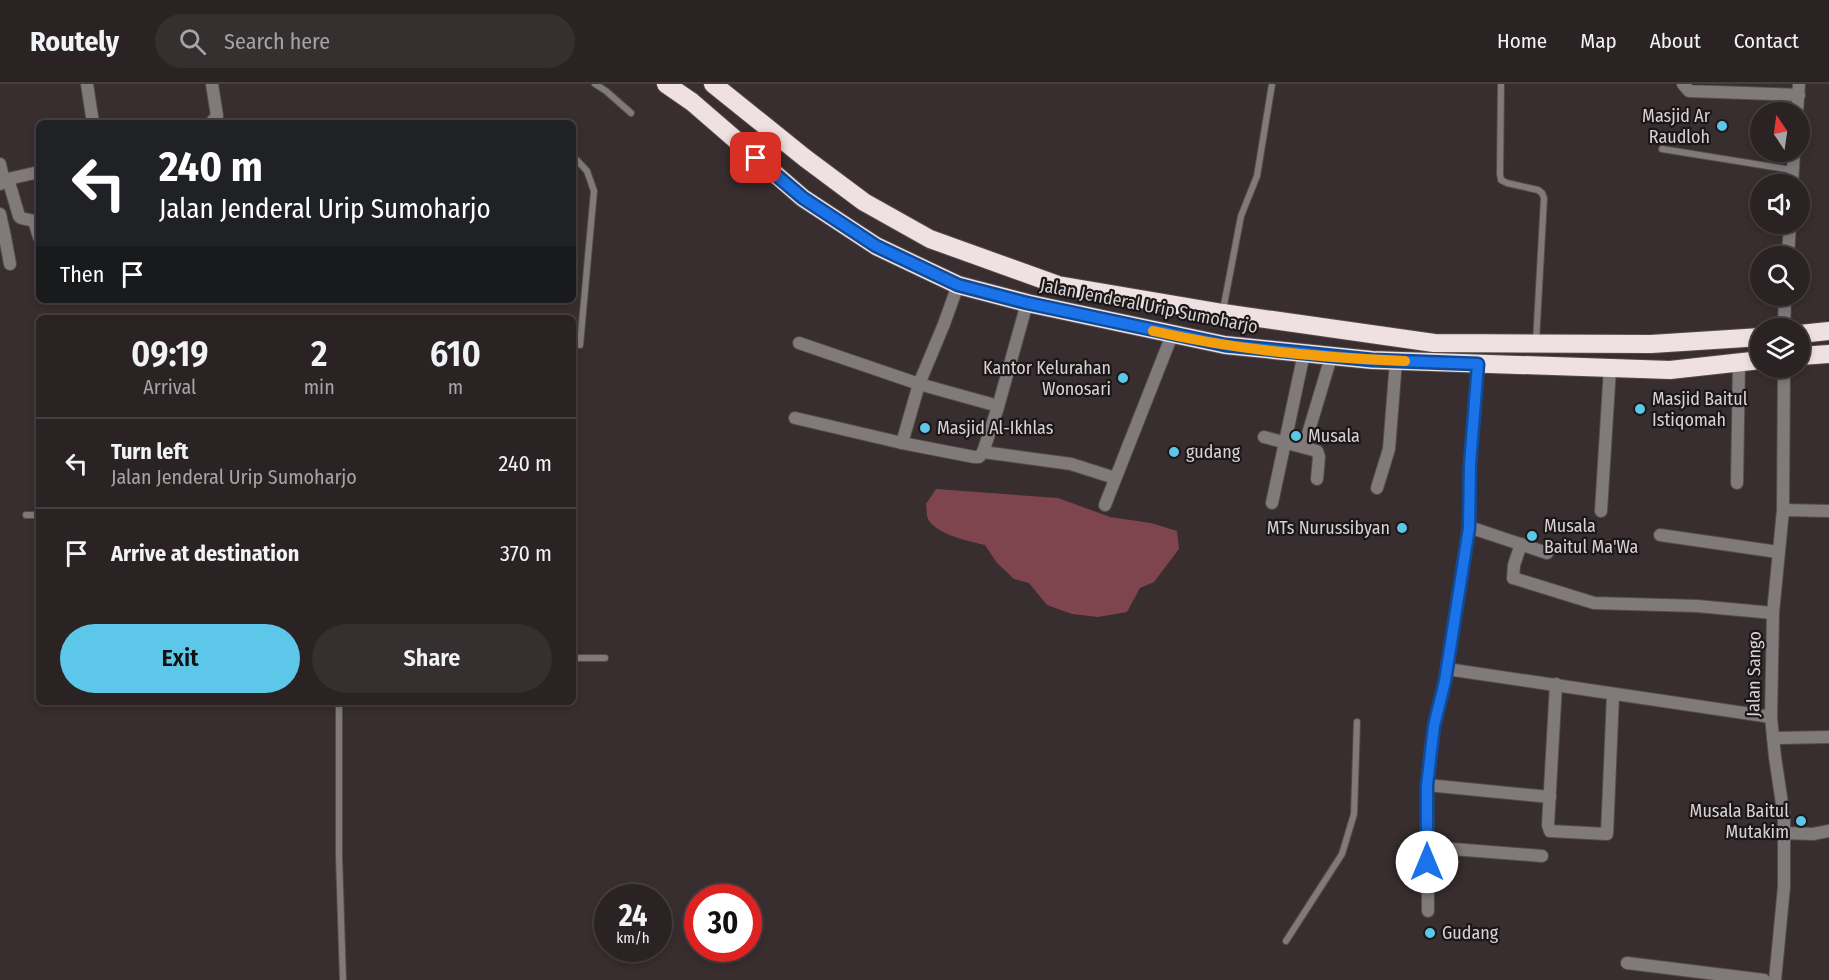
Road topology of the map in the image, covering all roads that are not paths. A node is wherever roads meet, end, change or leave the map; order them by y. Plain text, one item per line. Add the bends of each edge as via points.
1 (87, 84) edge
2 (212, 84) edge
3 (595, 84) edge
4 (666, 84) edge
5 (713, 84) edge
6 (1272, 84) edge
7 (1501, 84) edge
8 (1683, 84) edge
9 (1799, 89) edge
10 (631, 113) dead end
11 (93, 120) edge
12 (214, 120) edge
13 (1662, 149) dead end
14 (576, 159) edge
15 (1793, 162) edge
16 (0, 164) edge
17 (1793, 170) junction
18 (36, 173) edge
19 (1793, 174) edge
20 (4, 182) edge
21 (0, 214) edge
22 (36, 227) edge
23 (2, 237) edge
24 (10, 264) dead end
25 (958, 285) junction
26 (1027, 303) junction
27 (1223, 313) junction
28 (1829, 331) edge
29 (1810, 333) edge
30 (1172, 335) junction
31 (1750, 338) edge
32 (799, 343) dead end
33 (1536, 343) junction
34 (580, 345) dead end
35 (1304, 353) junction
36 (1829, 354) edge
37 (1810, 355) edge
38 (1331, 357) junction
39 (1396, 361) junction
40 (1750, 361) edge
41 (1739, 362) junction
42 (1478, 364) junction
43 (1610, 368) junction
44 (1784, 378) edge
45 (919, 384) junction
46 (991, 404) dead end
47 (795, 418) dead end
48 (1263, 437) dead end
49 (902, 443) junction
50 (1285, 443) junction
51 (1304, 447) junction
52 (983, 452) junction
53 (1115, 478) junction
54 (1317, 479) dead end
55 (1737, 483) dead end
56 (1377, 488) dead end
57 (1272, 503) dead end
58 (1105, 505) dead end
59 (1783, 510) junction
60 (1601, 511) dead end
61 (1829, 511) edge
62 (26, 515) dead end
63 (36, 515) edge
64 (1469, 528) junction
65 (1660, 535) dead end
66 (1521, 544) junction
67 (1778, 552) junction
68 (1547, 553) dead end
69 (1773, 613) junction
70 (576, 658) edge
71 (605, 658) dead end
72 (1447, 669) junction
73 (1556, 684) junction
74 (1613, 695) junction
75 (339, 705) edge
76 (1771, 717) junction
77 (1357, 722) dead end
78 (1829, 737) edge
79 (1773, 738) junction
80 (1427, 785) junction
81 (1550, 797) junction
82 (1829, 831) edge
83 (1784, 833) junction
84 (1426, 847) junction
85 (1542, 856) dead end
86 (1428, 911) dead end
87 (1286, 941) dead end
88 (1628, 963) dead end
89 (343, 980) edge
90 (1764, 980) edge
91 (1775, 980) edge

1 - 11 street
2 - 12 street via 217,116
3 - 10 lane
4 - 25 highway, Jalan Jenderal Urip Sumoharjo via 803,198 876,246
5 - 27 highway, Jalan Jenderal Urip Sumoharjo via 864,202 930,239 1058,285
6 - 27 lane via 1257,176 1241,216
7 - 33 lane via 1502,180 1538,190 1544,198
8 - 9 street via 1689,91
13 - 17 lane
14 - 34 lane via 587,171 594,191
15 - 17 street
16 - 20 street
17 - 19 street
18 - 20 street
20 - 22 street via 19,216 34,221
21 - 23 street
23 - 24 street
25 - 26 highway, Jalan Jenderal Urip Sumoharjo
25 - 45 street
26 - 30 highway, Jalan Jenderal Urip Sumoharjo
26 - 52 street
27 - 33 highway, Jalan Jenderal Urip Sumoharjo via 1434,343
28 - 29 highway
30 - 35 highway, Jalan Jenderal Urip Sumoharjo
30 - 53 street
31 - 33 highway, Jalan Jenderal Urip Sumoharjo via 1651,344
32 - 45 street
35 - 38 highway, Jalan Jenderal Urip Sumoharjo
35 - 50 street
36 - 37 highway
38 - 39 highway, Jalan Jenderal Urip Sumoharjo
38 - 51 street
39 - 42 highway, Jalan Jenderal Urip Sumoharjo
39 - 56 street via 1389,449
40 - 41 highway, Jalan Jenderal Urip Sumoharjo
41 - 43 highway, Jalan Jenderal Urip Sumoharjo via 1670,370
41 - 55 street
42 - 43 highway, Jalan Jenderal Urip Sumoharjo
42 - 64 street
43 - 60 street
44 - 59 street, Jalan Sango
45 - 46 street
45 - 49 street
47 - 49 street
48 - 50 street
49 - 52 street via 975,458
50 - 51 street
50 - 57 street
51 - 54 street via 1318,452
52 - 53 street via 1071,464
53 - 58 street
59 - 61 street
59 - 67 street, Jalan Sango
62 - 63 lane
64 - 66 street
64 - 72 street
65 - 67 street
66 - 68 street
66 - 69 street via 1513,578 1594,603
67 - 69 street, Jalan Sango
69 - 76 street, Jalan Sango
70 - 71 lane
72 - 73 street
72 - 80 street via 1434,726
73 - 74 street
73 - 81 street
74 - 76 street
74 - 81 street via 1607,834 1550,831
75 - 89 lane
76 - 79 street, Jalan Sango
77 - 87 lane via 1354,814 1342,854
78 - 79 street
79 - 83 street, Jalan Sango
80 - 81 street
80 - 84 street
82 - 83 street
83 - 91 street, Jalan Sango via 1784,887
84 - 85 street
84 - 86 street
88 - 90 street

